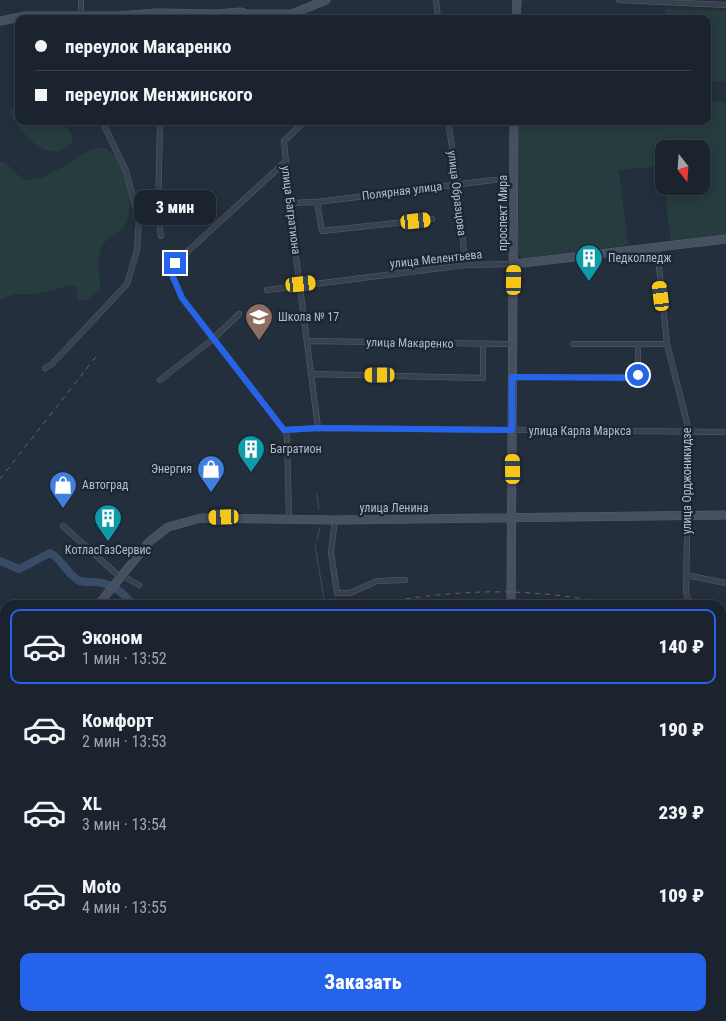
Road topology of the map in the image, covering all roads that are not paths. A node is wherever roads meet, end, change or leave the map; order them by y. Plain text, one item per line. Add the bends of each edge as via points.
1 (82, 0) edge
2 (326, 0) edge
3 (436, 0) edge
4 (517, 0) edge
5 (619, 0) edge
6 (726, 2) edge
7 (81, 15) edge
8 (224, 15) edge
9 (438, 15) edge
10 (516, 15) edge
11 (15, 18) edge
12 (0, 21) edge
13 (104, 125) edge
14 (160, 125) edge
15 (301, 125) edge
16 (449, 125) edge
17 (514, 125) edge
18 (285, 162) junction
19 (514, 180) junction
20 (458, 184) junction
21 (317, 202) junction
22 (290, 203) junction
23 (432, 219) dead end
24 (161, 236) dead end
25 (726, 239) edge
26 (657, 247) junction
27 (514, 264) junction
28 (464, 265) junction
29 (301, 284) junction
30 (267, 290) dead end
31 (239, 314) dead end
32 (213, 339) junction
33 (308, 341) junction
34 (483, 344) junction
35 (512, 344) junction
36 (573, 344) dead end
37 (638, 344) junction
38 (667, 344) junction
39 (45, 368) dead end
40 (311, 374) junction
41 (512, 377) junction
42 (160, 380) dead end
43 (318, 428) junction
44 (284, 430) junction
45 (512, 430) junction
46 (689, 431) junction
47 (726, 432) edge
48 (689, 515) junction
49 (726, 515) edge
50 (510, 518) junction
51 (289, 519) junction
52 (335, 520) junction
53 (63, 526) dead end
54 (686, 575) junction
55 (119, 578) junction
56 (405, 580) dead end
57 (726, 584) edge
58 (139, 585) dead end
59 (688, 598) dead end
60 (102, 600) edge
61 (511, 600) edge

1 - 7 street
2 - 8 main road via 292,14
3 - 9 street
4 - 10 main road
5 - 6 street
11 - 12 main road
13 - 39 street via 126,170 139,220 137,250 127,284
14 - 24 street via 158,216
15 - 18 street, улица Багратиона via 284,142
16 - 20 street, улица Образцова
17 - 19 main road, проспект Мира
18 - 22 street, улица Багратиона
18 - 32 street via 170,270 175,286
19 - 20 street, Полярная улица
19 - 27 main road, проспект Мира
20 - 21 street, Полярная улица
20 - 28 street, улица Образцова
21 - 22 street, Полярная улица
21 - 23 street via 322,231
22 - 29 street, улица Багратиона
25 - 26 main road, улица Мелентьева
26 - 27 main road, улица Мелентьева
26 - 38 street, улица Орджоникидзе
27 - 28 street, улица Мелентьева
27 - 35 main road, проспект Мира
28 - 29 street, улица Мелентьева
29 - 30 street, улица Мелентьева
29 - 33 street, улица Багратиона
31 - 32 street
32 - 42 street
32 - 44 street
33 - 34 street, улица Макаренко
33 - 40 street, улица Багратиона
34 - 35 street, улица Макаренко
34 - 40 street via 483,378
35 - 41 main road, проспект Мира
36 - 37 street
37 - 38 street
37 - 41 street via 636,377
38 - 46 street, улица Орджоникидзе
40 - 43 street, улица Багратиона
41 - 45 main road, проспект Мира
43 - 44 street, улица Карла Маркса
43 - 45 street, улица Карла Маркса
44 - 51 street via 287,436
45 - 46 street, улица Карла Маркса
45 - 50 main road, проспект Мира
46 - 47 street, улица Карла Маркса
46 - 48 street, улица Орджоникидзе
48 - 49 main road, улица Ленина
48 - 50 main road, улица Ленина
48 - 54 street, улица Орджоникидзе
50 - 52 main road, улица Ленина
50 - 61 main road, проспект Мира
51 - 52 main road, улица Ленина
51 - 55 main road, улица Ленина via 201,518 176,524 148,542
52 - 56 street via 331,552 337,593 350,593 376,581
53 - 55 street
54 - 57 street
54 - 59 street, улица Орджоникидзе
55 - 58 street
55 - 60 main road, улица Ленина

